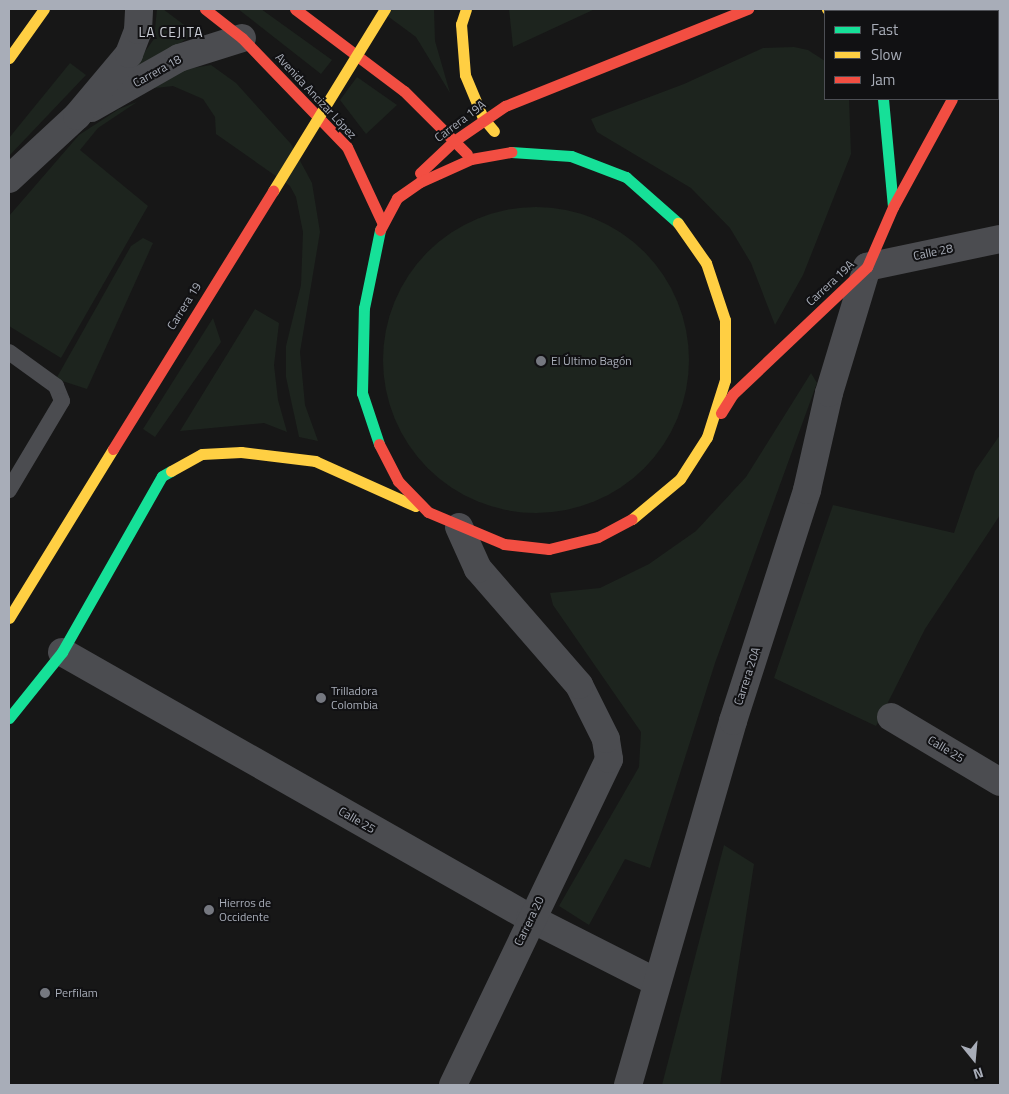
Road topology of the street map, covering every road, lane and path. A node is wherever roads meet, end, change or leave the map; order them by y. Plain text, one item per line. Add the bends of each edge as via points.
1 (44, 9) edge
2 (139, 9) edge
3 (205, 9) edge
4 (295, 9) edge
5 (385, 9) edge
6 (466, 9) edge
7 (748, 9) edge
8 (242, 38) junction
9 (9, 58) edge
10 (883, 100) edge
11 (951, 100) edge
12 (77, 116) junction
13 (483, 118) junction
14 (454, 141) junction
15 (511, 152) junction
16 (471, 159) junction
17 (9, 179) edge
18 (397, 198) junction
19 (893, 207) junction
20 (382, 222) junction
21 (1000, 239) edge
22 (867, 267) junction
23 (9, 352) edge
24 (707, 437) junction
25 (9, 490) edge
26 (428, 512) junction
27 (459, 527) junction
28 (9, 618) edge
29 (62, 652) junction
30 (891, 717) dead end
31 (9, 718) edge
32 (1000, 782) edge
33 (530, 918) junction
34 (656, 982) junction
35 (453, 1085) edge
36 (628, 1085) edge

1 - 9 main road
2 - 12 street, Carrera 18 via 138,30 129,54
3 - 8 main road, Avenida Ancizar López
4 - 14 main road via 404,91
5 - 28 main road, Carrera 19, bridge
6 - 13 main road via 461,24 465,75
7 - 13 main road, Carrera 19A
8 - 12 street, Carrera 18 via 178,58
8 - 20 main road, Avenida Ancizar López via 347,147
10 - 19 main road
11 - 19 main road, Carrera 19A
12 - 17 street, Carrera 18
13 - 14 main road, Carrera 19A
13 - 15 main road
14 - 16 main road
14 - 18 main road, Carrera 19A
15 - 16 main road
15 - 24 main road via 570,156 626,177 673,215 706,263 724,320 725,380
16 - 18 main road via 445,168
18 - 20 main road
19 - 22 main road, Carrera 19A
20 - 26 main road via 364,308 362,393 384,459 398,481
21 - 22 street, Calle 28
22 - 24 main road, Carrera 19A via 733,394
22 - 34 street, Carrera 20A via 829,393 807,490 733,721
23 - 25 lane via 56,386 62,401
24 - 27 main road via 680,479 643,513 598,537 549,549 504,544
26 - 27 main road
26 - 29 main road via 315,461 241,452 202,454 162,476
27 - 33 street, Carrera 20 via 478,569 579,685 606,739 609,759
29 - 31 main road
29 - 33 street, Calle 25
30 - 32 street, Calle 25
33 - 34 street, Calle 25
33 - 35 street, Carrera 20
34 - 36 street, Carrera 20A

